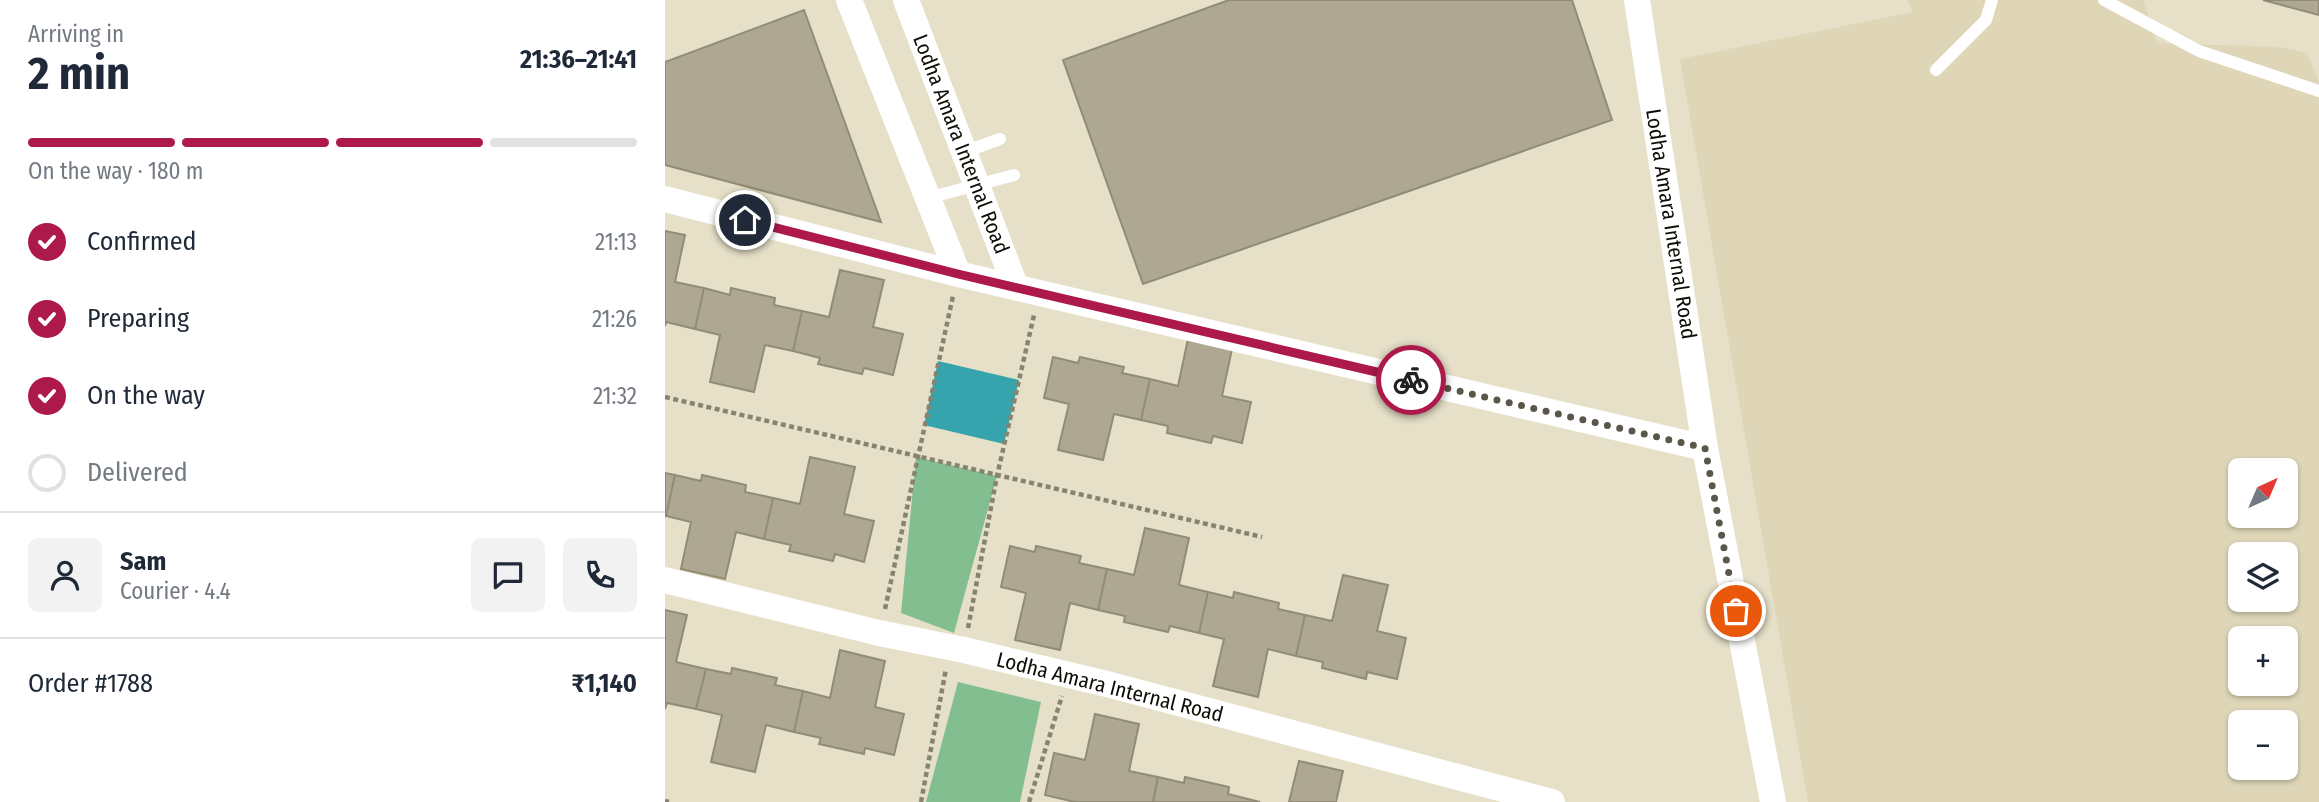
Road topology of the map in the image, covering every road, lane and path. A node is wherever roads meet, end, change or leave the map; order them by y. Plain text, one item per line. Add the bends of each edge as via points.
1 (849, 0) edge
2 (906, 0) edge
3 (1637, 0) edge
4 (1992, 0) edge
5 (2104, 0) edge
6 (1936, 69) dead end
7 (2319, 91) edge
8 (1000, 139) dead end
9 (964, 152) junction
10 (1014, 175) dead end
11 (977, 186) junction
12 (928, 198) junction
13 (665, 200) edge
14 (958, 274) junction
15 (1027, 291) junction
16 (665, 397) edge
17 (1705, 448) junction
18 (916, 457) junction
19 (997, 476) junction
20 (1262, 537) dead end
21 (665, 580) edge
22 (880, 633) junction
23 (957, 649) junction
24 (1068, 675) junction
25 (921, 802) edge
26 (1029, 802) edge
27 (1552, 802) edge
28 (1773, 802) edge

1 - 12 street
2 - 9 street, Lodha Amara Internal Road
3 - 17 street, Lodha Amara Internal Road
4 - 6 lane via 1986,20
5 - 7 lane via 2199,51
8 - 9 lane
9 - 11 street, Lodha Amara Internal Road
10 - 11 lane
11 - 12 lane
11 - 15 street, Lodha Amara Internal Road
12 - 14 street
13 - 14 street, Lodha Amara Internal Road
14 - 15 street, Lodha Amara Internal Road
14 - 18 path
15 - 17 street, Lodha Amara Internal Road
15 - 19 path
16 - 18 path
17 - 28 street, Lodha Amara Internal Road
18 - 19 path
18 - 22 path
19 - 20 path
19 - 23 path
21 - 22 street, Lodha Amara Internal Road
22 - 23 street, Lodha Amara Internal Road
23 - 24 street, Lodha Amara Internal Road
23 - 25 path
24 - 26 path
24 - 27 street, Lodha Amara Internal Road

